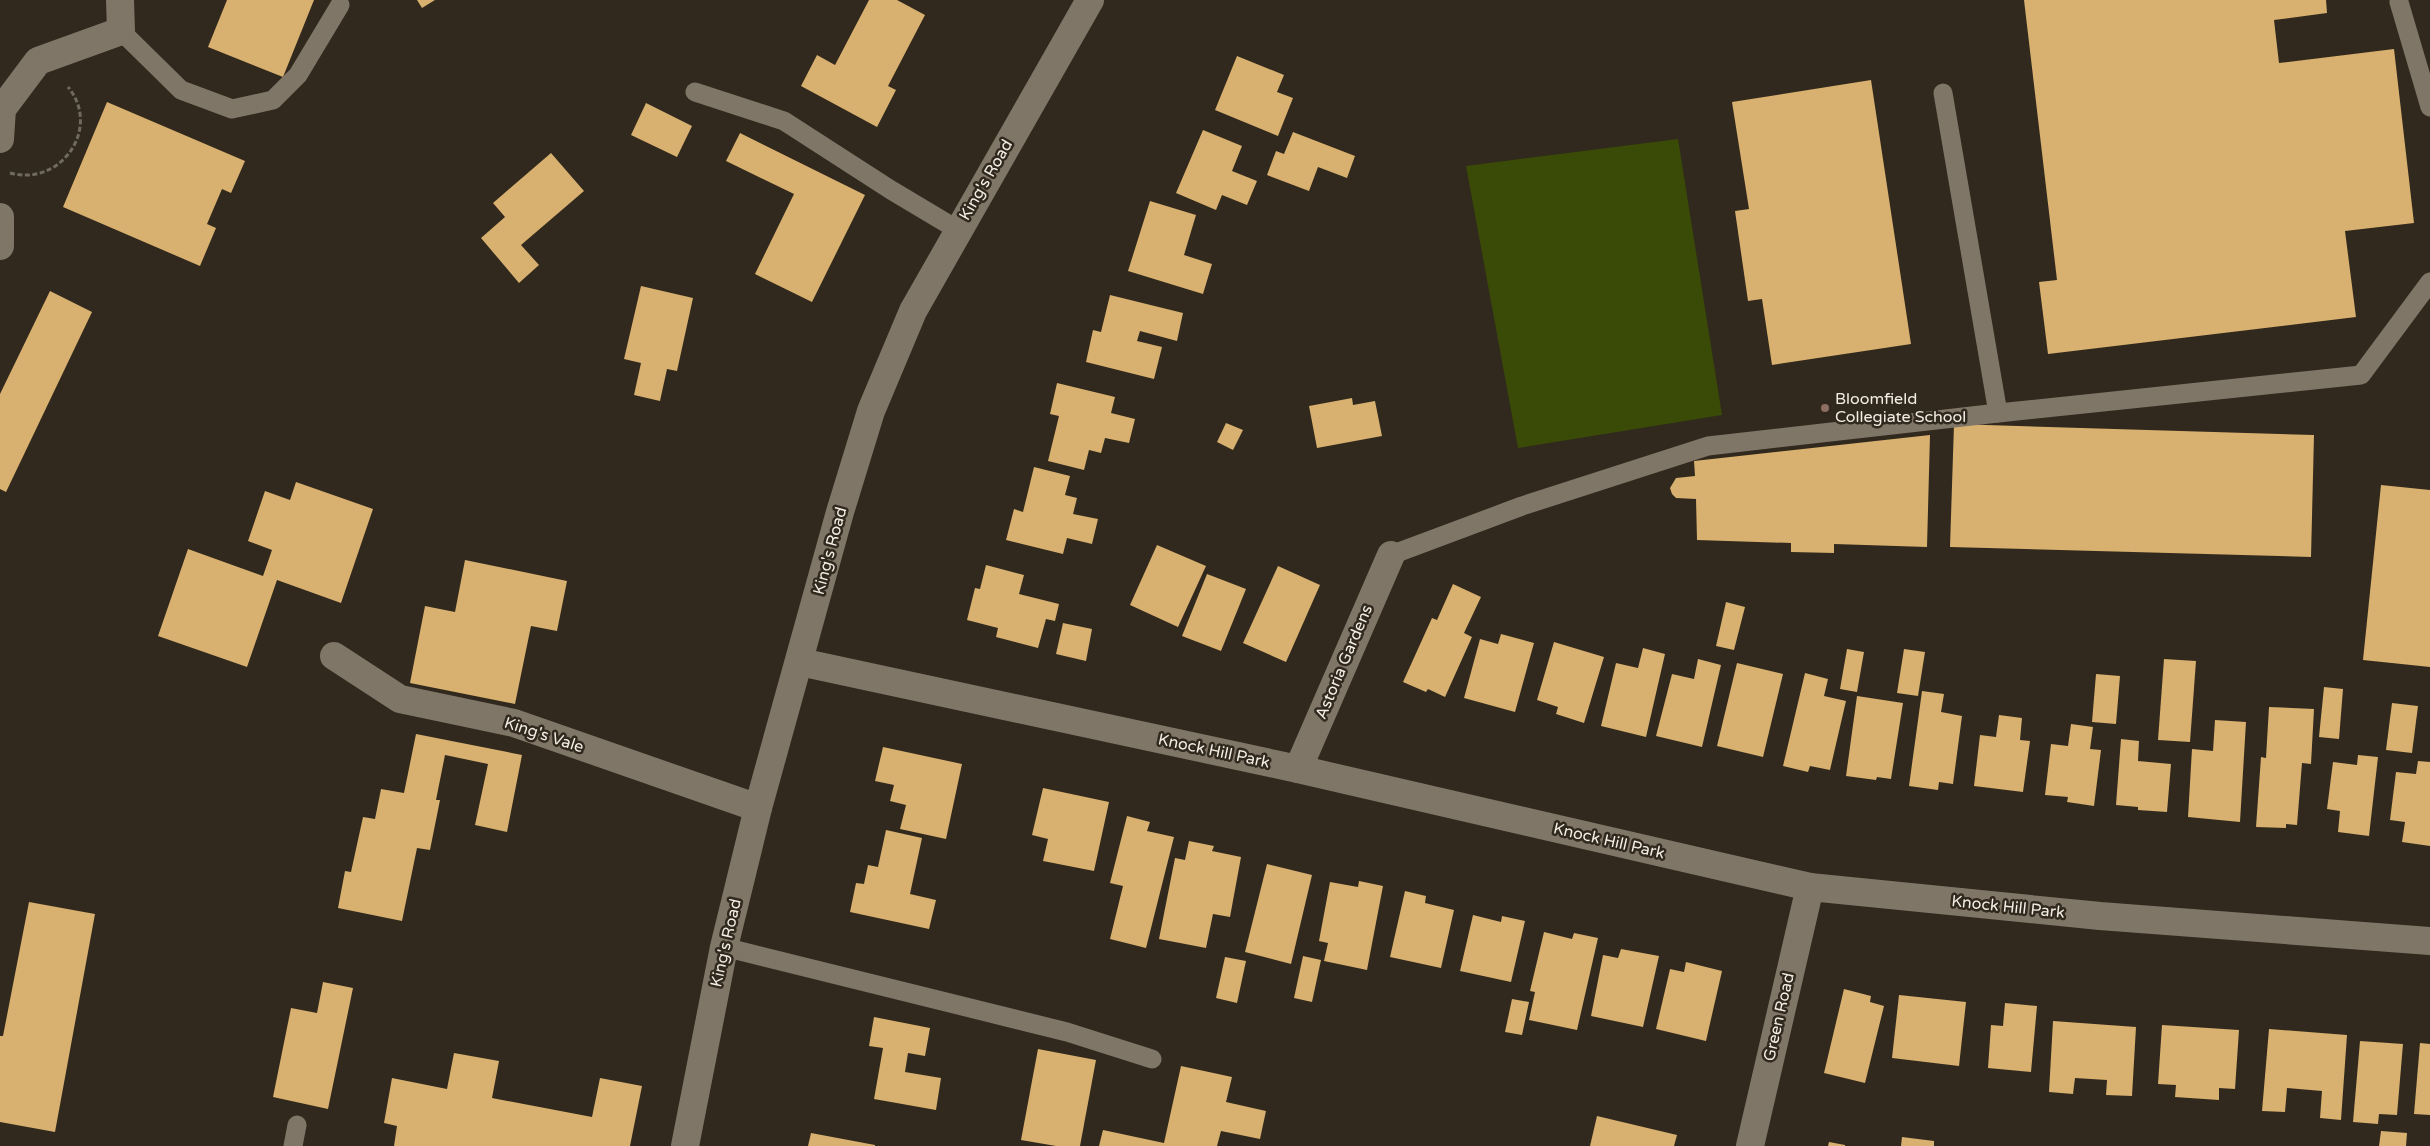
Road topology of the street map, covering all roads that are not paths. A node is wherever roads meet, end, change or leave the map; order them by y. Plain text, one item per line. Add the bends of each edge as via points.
1 (120, 0) edge
2 (1090, 0) edge
3 (2399, 2) dead end
4 (340, 5) dead end
5 (121, 31) junction
6 (695, 92) dead end
7 (1943, 93) dead end
8 (2430, 107) edge
9 (0, 139) edge
10 (0, 217) edge
11 (958, 230) junction
12 (0, 246) edge
13 (2430, 282) edge
14 (1998, 413) junction
15 (1391, 555) joint
16 (334, 656) dead end
17 (800, 662) junction
18 (1298, 769) junction
19 (758, 808) junction
20 (1810, 887) junction
21 (2430, 941) edge
22 (724, 947) junction
23 (1152, 1058) dead end
24 (297, 1125) dead end
25 (293, 1146) edge
26 (685, 1146) edge
27 (1750, 1146) edge

1 - 5 street
2 - 11 street, King's Road
3 - 8 lane
4 - 5 lane via 298,75 273,100 232,109 181,90
5 - 9 street via 38,61 2,109
6 - 11 lane via 784,121
7 - 14 lane
10 - 12 street
11 - 17 street, King's Road via 913,311 871,411
13 - 14 lane via 2361,375
14 - 15 lane via 1708,446 1522,506
15 - 18 street, Astoria Gardens
16 - 19 street, King's Vale via 400,698 514,723
17 - 18 street, Knock Hill Park
17 - 19 street, King's Road
18 - 20 street, Knock Hill Park
19 - 22 street, King's Road
20 - 21 street, Knock Hill Park via 2100,916
20 - 27 street, Green Road
22 - 23 lane via 1048,1027
22 - 26 street, King's Road
24 - 25 lane

